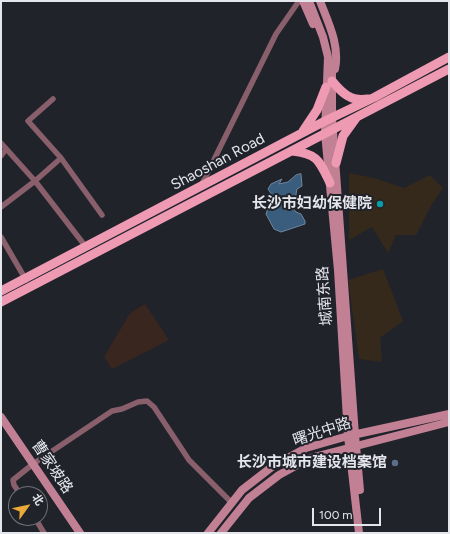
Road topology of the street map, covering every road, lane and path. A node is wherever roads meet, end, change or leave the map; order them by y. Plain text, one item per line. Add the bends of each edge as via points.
1 (299, 1) edge
2 (303, 1) edge
3 (309, 1) edge
4 (313, 1) edge
5 (320, 1) edge
6 (330, 57) junction
7 (449, 57) edge
8 (449, 69) edge
9 (329, 82) junction
10 (375, 98) junction
11 (53, 99) dead end
12 (358, 116) junction
13 (329, 120) junction
14 (329, 131) junction
15 (300, 134) junction
16 (1, 143) edge
17 (6, 149) junction
18 (292, 151) junction
19 (1, 156) edge
20 (61, 158) junction
21 (336, 163) junction
22 (35, 181) junction
23 (330, 183) junction
24 (200, 187) junction
25 (1, 207) edge
26 (102, 215) dead end
27 (1, 237) edge
28 (86, 248) junction
29 (28, 283) junction
30 (1, 292) edge
31 (1, 302) edge
32 (449, 414) edge
33 (1, 417) edge
34 (449, 422) edge
35 (352, 436) junction
36 (353, 446) junction
37 (33, 464) junction
38 (15, 486) edge
39 (232, 503) junction
40 (80, 533) edge
41 (208, 533) edge
42 (222, 533) edge
43 (359, 533) edge
44 (364, 533) edge

1 - 24 street via 276,34
2 - 9 main road via 320,42
3 - 6 main road
4 - 6 main road via 326,35
5 - 9 main road via 336,51 336,63
6 - 9 main road, 城南东路
7 - 10 main road, Shaoshan Road
8 - 12 main road, Shaoshan Road
9 - 10 main road via 349,98
9 - 13 main road, 城南东路
9 - 15 main road via 317,110
10 - 13 main road, Shaoshan Road
11 - 20 street via 28,121
12 - 14 main road, Shaoshan Road
12 - 21 main road via 343,136
13 - 14 main road, 城南东路
13 - 15 main road, Shaoshan Road
14 - 18 main road, Shaoshan Road
14 - 21 main road, 城南东路
14 - 23 main road, 城南东路
15 - 24 main road, Shaoshan Road
16 - 17 street
17 - 19 street
17 - 22 street
18 - 23 main road via 306,153 320,162
18 - 29 main road, Shaoshan Road
20 - 22 street
20 - 26 street
21 - 35 main road, 城南东路
22 - 25 street
22 - 28 street
23 - 35 main road, 城南东路
24 - 28 main road, Shaoshan Road
27 - 29 street
28 - 29 main road, Shaoshan Road
29 - 30 main road, Shaoshan Road
29 - 31 main road, Shaoshan Road
32 - 35 main road, 曙光中路
33 - 37 main road, 曹家坡路
34 - 36 main road, 曙光中路
35 - 36 main road, 城南东路
35 - 39 main road, 曙光中路 via 306,448 273,466 242,490
36 - 42 main road, 曙光中路 via 310,458 278,474 249,498
36 - 43 main road, 城南东路
36 - 44 main road, 城南东路
37 - 38 street via 13,480
37 - 39 street via 112,411 147,401 154,407 189,460
37 - 40 main road, 曹家坡路
39 - 41 main road, 曙光中路

